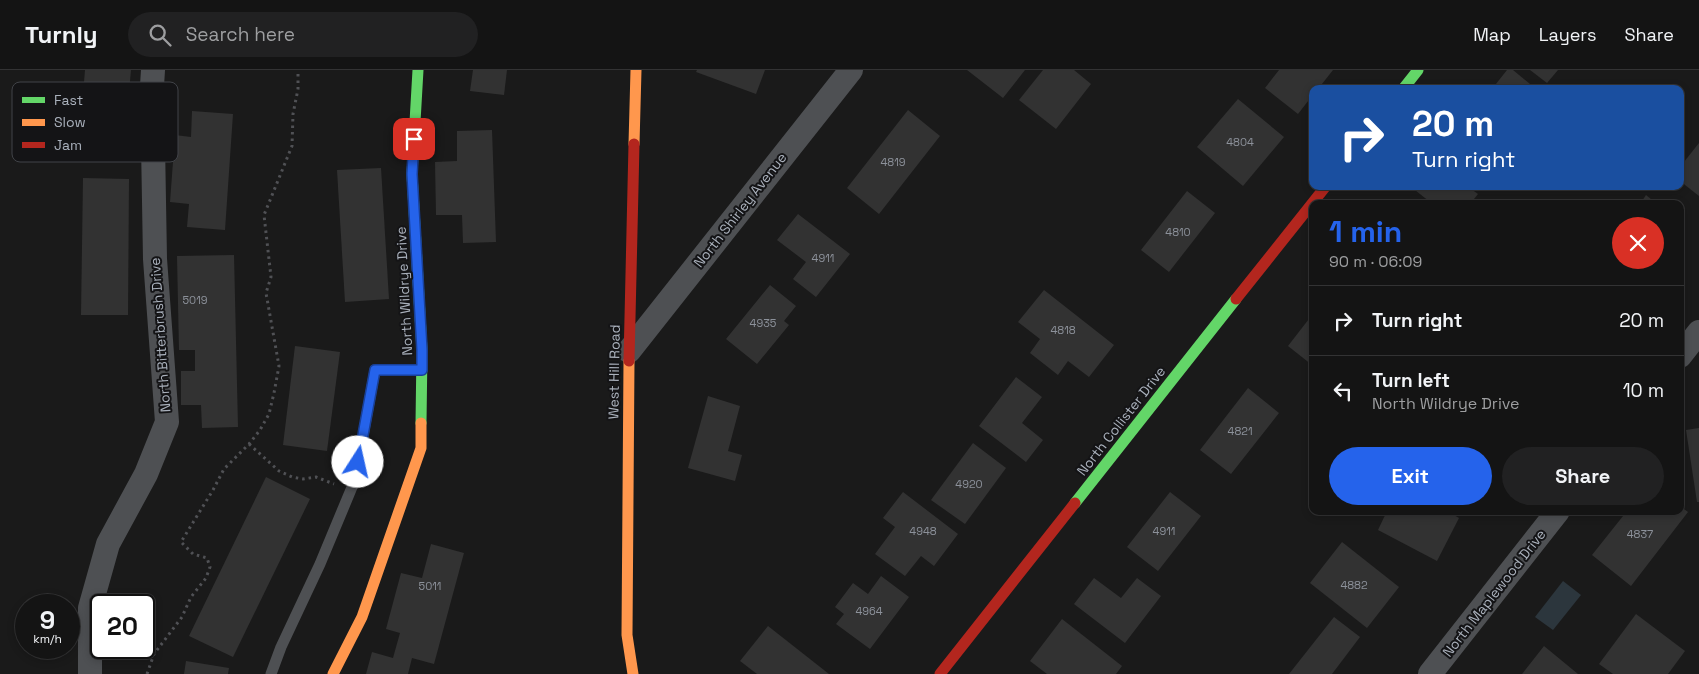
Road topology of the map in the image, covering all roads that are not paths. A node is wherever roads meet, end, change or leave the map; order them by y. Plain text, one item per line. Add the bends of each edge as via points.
1 (418, 70) edge
2 (636, 70) edge
3 (851, 70) edge
4 (1418, 70) edge
5 (1406, 85) edge
6 (153, 162) edge
7 (1323, 190) edge
8 (1315, 200) edge
9 (1309, 207) edge
10 (1699, 332) edge
11 (629, 351) junction
12 (1684, 351) edge
13 (422, 370) junction
14 (1555, 515) edge
15 (90, 674) edge
16 (271, 674) edge
17 (333, 674) edge
18 (633, 674) edge
19 (940, 674) edge
20 (1430, 674) edge

1 - 13 street, North Wildrye Drive via 412,174
2 - 11 street, West Hill Road
3 - 11 street, North Shirley Avenue
4 - 5 street
6 - 15 street, North Bitterbrush Drive via 155,259 167,422 146,474 108,544 90,608
7 - 8 street, North Collister Drive
9 - 19 street, North Collister Drive
10 - 12 street
11 - 18 street, West Hill Road via 627,635
13 - 16 lane via 375,370 355,480
13 - 17 street, North Wildrye Drive via 421,448 362,617
14 - 20 street, North Maplewood Drive

